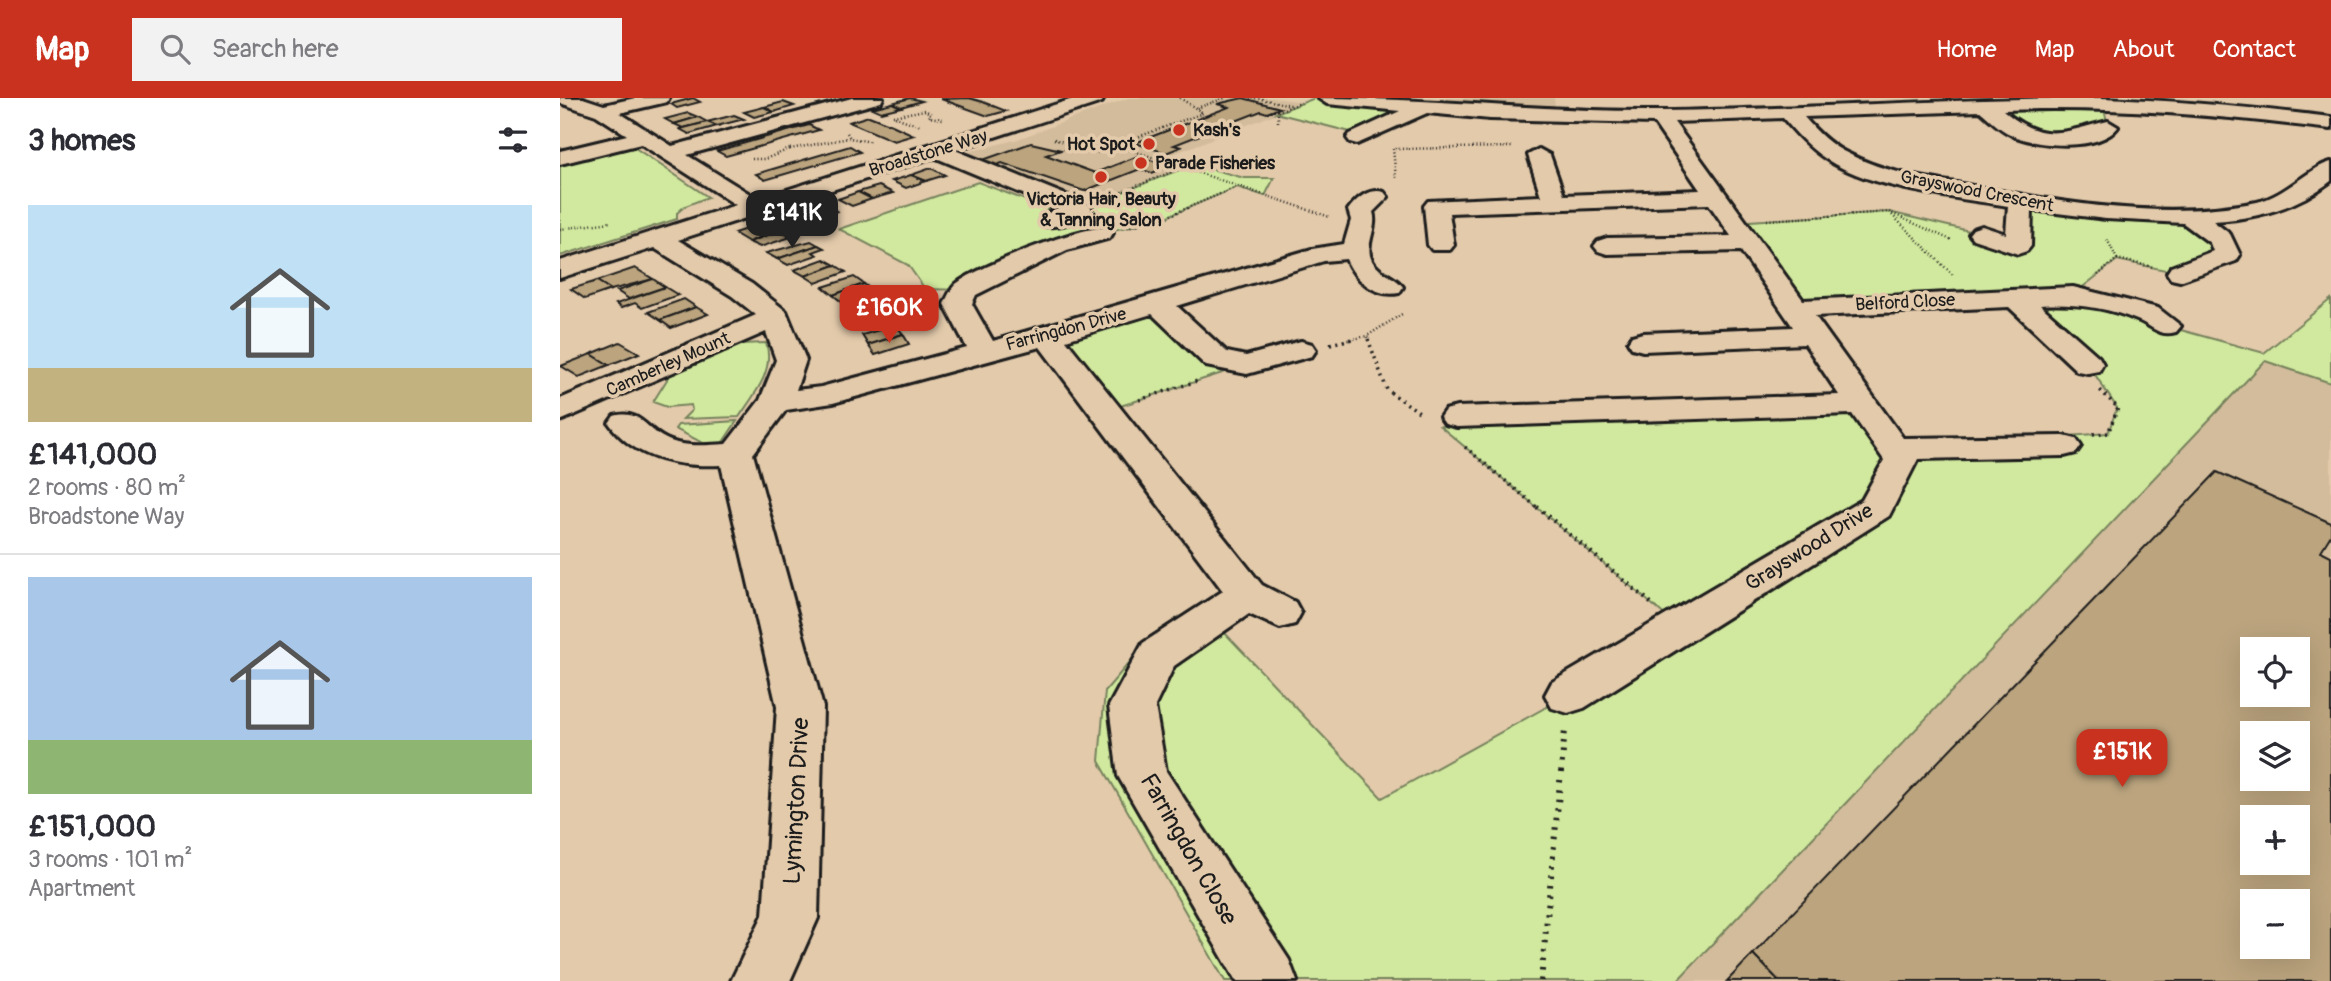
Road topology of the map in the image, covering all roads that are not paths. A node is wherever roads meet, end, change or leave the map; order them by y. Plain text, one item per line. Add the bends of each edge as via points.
1 (660, 98) edge
2 (874, 98) edge
3 (1095, 98) edge
4 (1327, 98) edge
5 (572, 100) edge
6 (2055, 100) edge
7 (1386, 101) edge
8 (2211, 103) edge
9 (1984, 104) junction
10 (1555, 106) edge
11 (1422, 108) junction
12 (560, 109) edge
13 (603, 111) junction
14 (1787, 111) junction
15 (822, 112) junction
16 (1055, 112) junction
17 (1660, 117) junction
18 (1084, 120) dead end
19 (2327, 122) edge
20 (843, 124) road end
21 (2108, 127) dead end
22 (643, 137) junction
23 (1357, 138) dead end
24 (2331, 143) edge
25 (1001, 145) dead end
26 (937, 150) junction
27 (669, 153) junction
28 (1539, 155) dead end
29 (560, 158) edge
30 (961, 159) junction
31 (2331, 169) edge
32 (1007, 178) junction
33 (981, 189) dead end
34 (1376, 197) road end
35 (1555, 202) junction
36 (2020, 202) junction
37 (755, 207) junction
38 (2188, 215) junction
39 (1052, 220) dead end
40 (1733, 221) junction
41 (1101, 233) road end
42 (656, 238) junction
43 (1972, 239) road end
44 (1441, 245) dead end
45 (1607, 246) dead end
46 (1355, 250) junction
47 (560, 270) edge
48 (2180, 273) dead end
49 (1389, 287) road end
50 (2015, 297) junction
51 (1157, 304) junction
52 (776, 317) junction
53 (1805, 322) junction
54 (2166, 326) dead end
55 (1047, 336) junction
56 (1643, 342) dead end
57 (1301, 350) dead end
58 (984, 351) junction
59 (2088, 364) road end
60 (776, 402) junction
61 (1861, 404) junction
62 (560, 411) edge
63 (626, 423) dead end
64 (1449, 426) road end
65 (2064, 446) road end
66 (1894, 449) junction
67 (736, 454) junction
68 (1264, 604) junction
69 (1203, 610) dead end
70 (1568, 695) road end
71 (760, 981) edge
72 (1268, 981) edge

1 - 13 street
2 - 15 street
3 - 16 street, Broadstone Way
4 - 7 street
5 - 12 street
5 - 13 street
6 - 8 street
6 - 9 street
7 - 11 street
8 - 19 street
9 - 14 street
9 - 21 street via 2018,131 2040,137 2093,136
10 - 11 street
10 - 17 street
11 - 23 street
13 - 22 street
14 - 17 street
14 - 36 street, Grayswood Crescent via 1818,144 1843,160 1917,182
15 - 20 street
15 - 27 street
16 - 18 street
16 - 26 street, Broadstone Way
17 - 40 street
19 - 24 street
22 - 27 street
22 - 29 street
25 - 30 street
26 - 30 street
26 - 37 street, Broadstone Way
27 - 37 street
28 - 35 street
30 - 32 street
31 - 38 street, Grayswood Crescent via 2308,190 2259,209
32 - 33 street
32 - 39 street via 1080,209
34 - 46 street via 1360,210 1363,220
35 - 40 street
35 - 44 street via 1436,206
36 - 38 street, Grayswood Crescent
36 - 43 street via 2018,246
37 - 42 street, Broadstone Way
38 - 48 street via 2221,239 2227,255
40 - 45 street
40 - 53 street
41 - 58 street via 1058,246 965,290 958,303
42 - 47 street, Broadstone Way
42 - 52 street via 742,290
46 - 49 street via 1364,270
46 - 51 street, Farringdon Drive via 1321,254
50 - 53 street, Belford Close
50 - 54 street, Belford Close via 2073,295 2148,314
50 - 59 street
51 - 55 street, Farringdon Drive
51 - 57 street via 1217,360 1247,365
52 - 60 street via 791,360
52 - 62 street, Camberley Mount
53 - 56 street
53 - 61 street
55 - 58 street, Farringdon Drive
55 - 68 street
58 - 60 street, Farringdon Drive via 822,396
60 - 67 street
61 - 64 street
61 - 66 street
63 - 67 street via 654,447 694,456
65 - 66 street
66 - 70 street, Grayswood Drive via 1900,460 1876,508
67 - 71 street, Lymington Drive via 800,707 790,918
68 - 69 street
68 - 72 street, Farringdon Close via 1158,655 1132,706 1142,776

